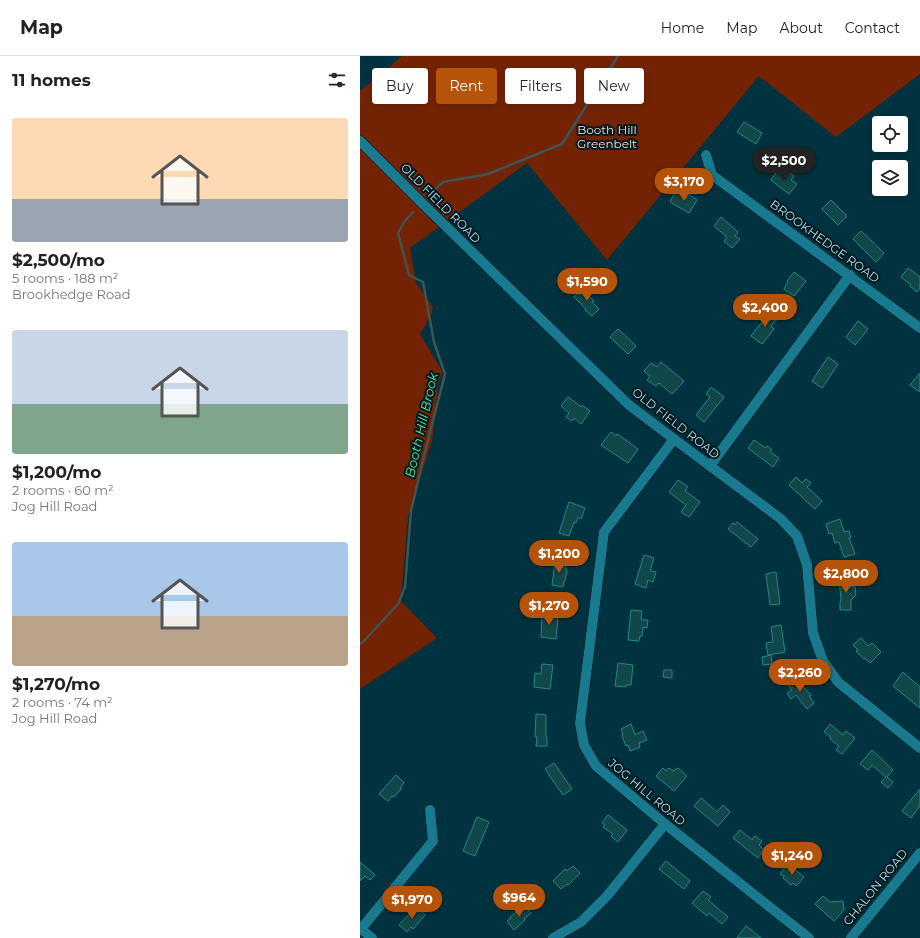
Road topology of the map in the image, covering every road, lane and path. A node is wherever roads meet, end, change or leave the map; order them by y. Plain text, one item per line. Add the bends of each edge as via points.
1 (360, 141) edge
2 (706, 155) dead end
3 (850, 275) junction
4 (920, 328) edge
5 (674, 439) junction
6 (710, 466) junction
7 (920, 748) edge
8 (430, 810) dead end
9 (665, 824) junction
10 (920, 853) edge
11 (360, 928) edge
12 (372, 938) edge
13 (553, 938) edge
14 (809, 938) edge
15 (851, 938) edge

1 - 5 street, OLD FIELD ROAD via 629,405
2 - 3 street, BROOKHEDGE ROAD via 712,175
3 - 4 street, BROOKHEDGE ROAD
3 - 6 street
5 - 6 street, OLD FIELD ROAD
5 - 9 street, JOG HILL ROAD via 604,532 580,723 584,745 596,766
6 - 7 street, OLD FIELD ROAD via 781,519 797,536 807,565 813,633 823,661 838,682
8 - 11 street via 433,841
9 - 13 street via 608,896 581,922
9 - 14 street, JOG HILL ROAD
10 - 15 street, CHALON ROAD
11 - 12 street

